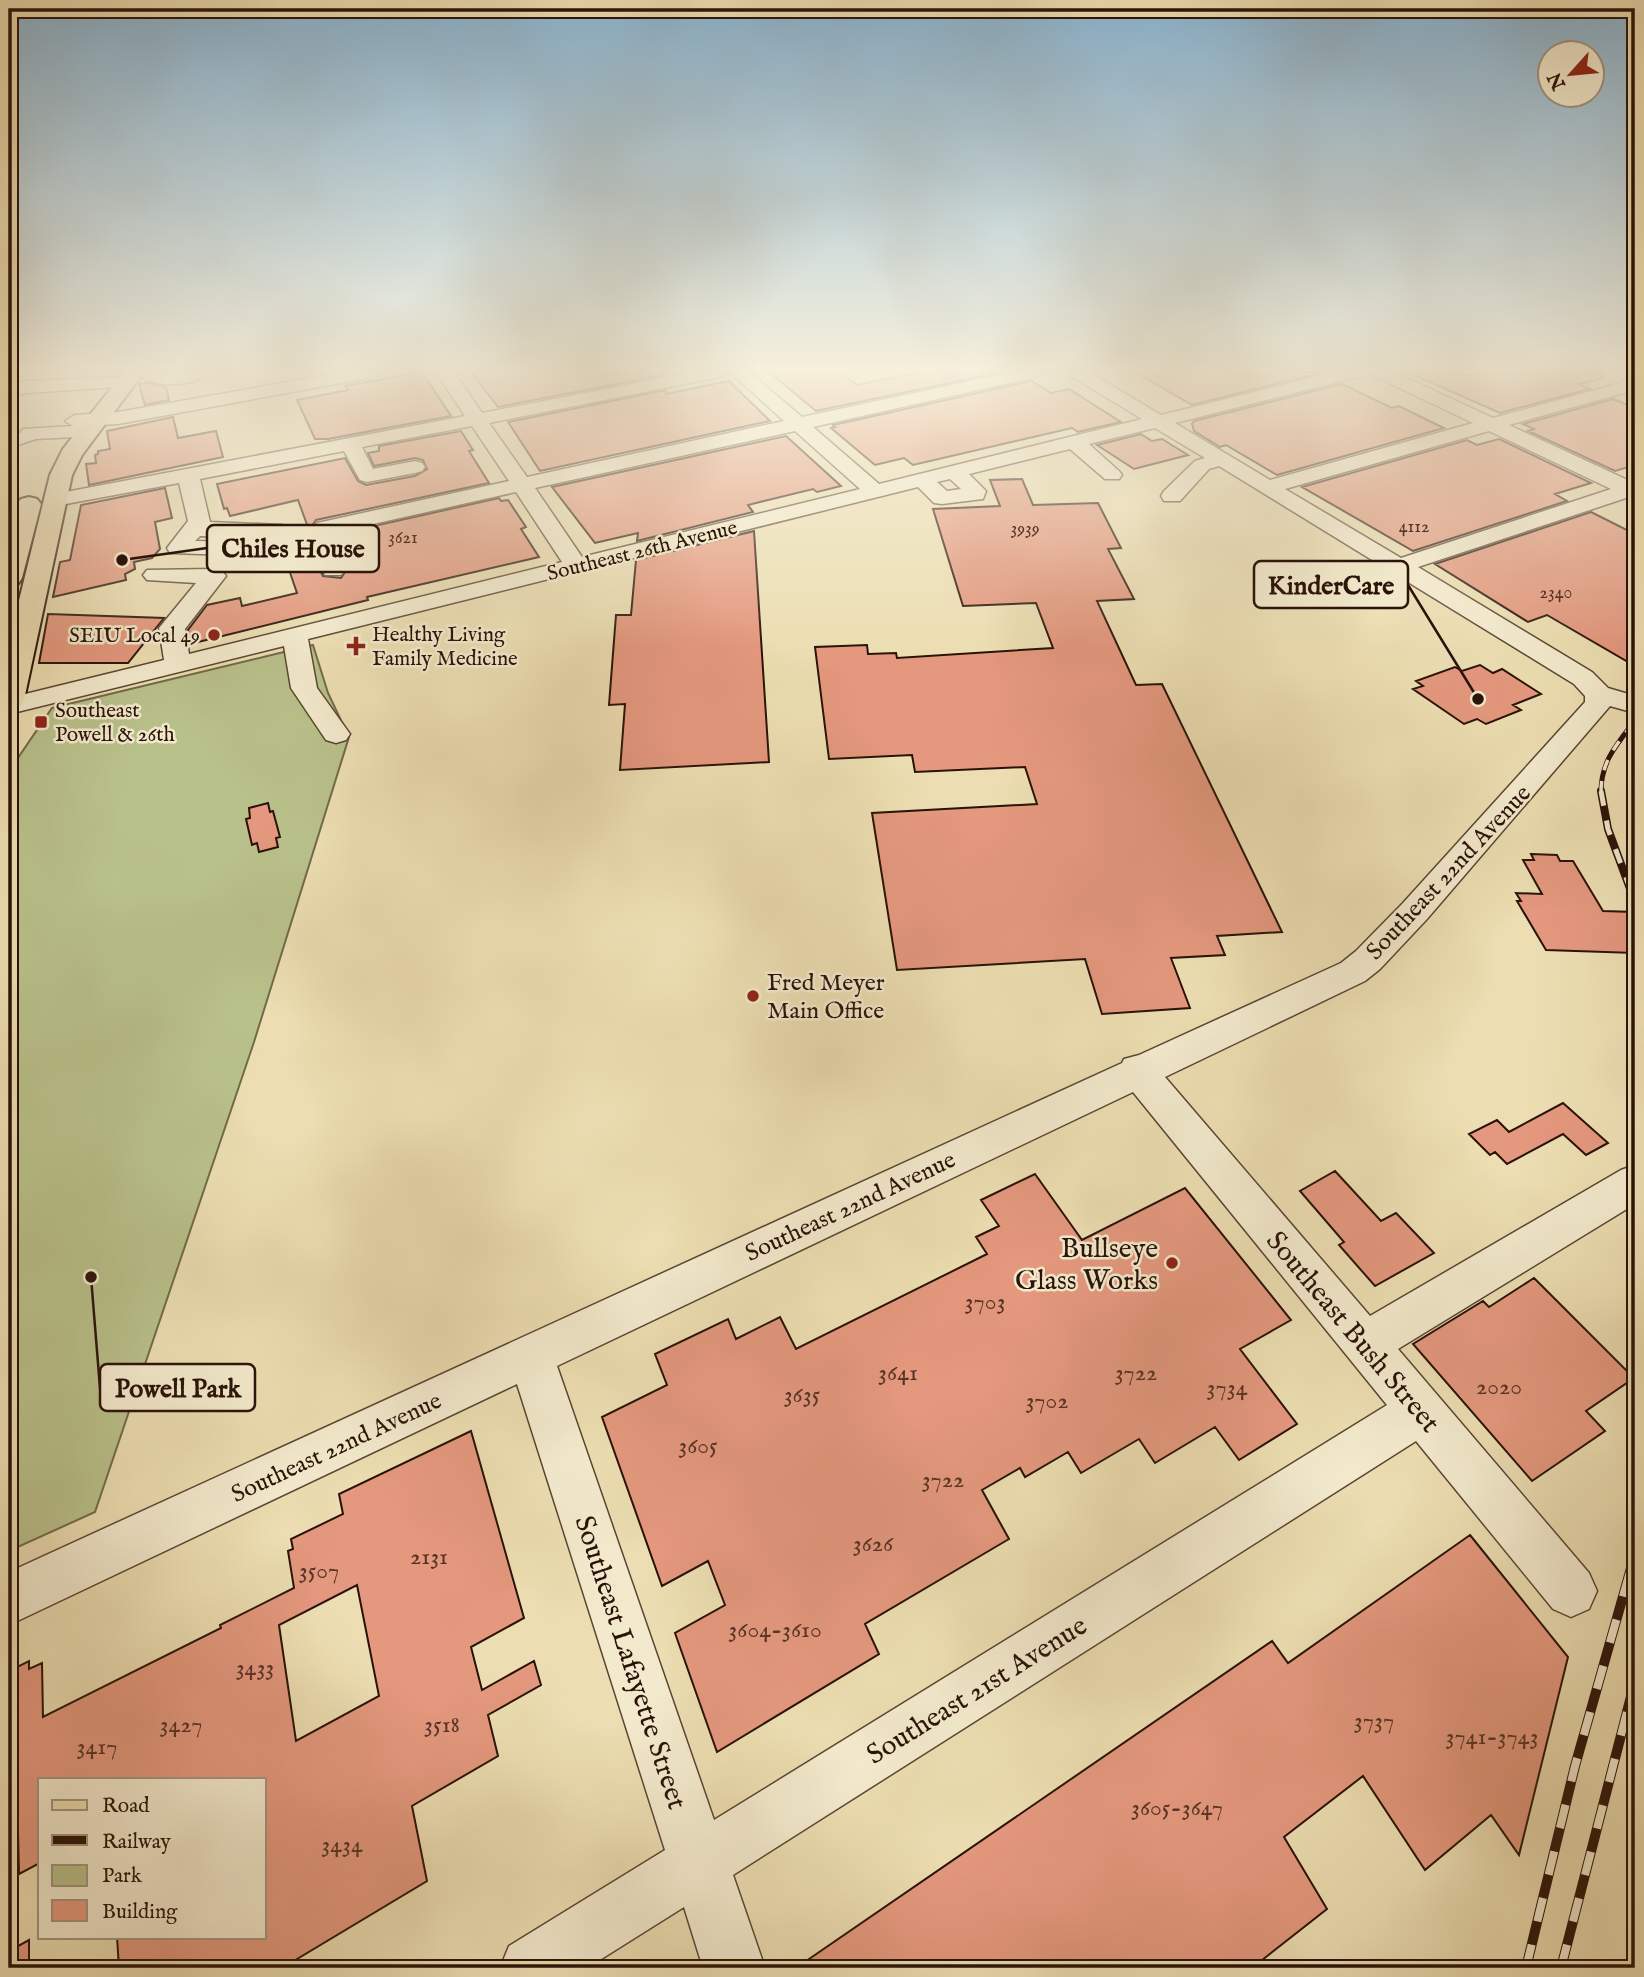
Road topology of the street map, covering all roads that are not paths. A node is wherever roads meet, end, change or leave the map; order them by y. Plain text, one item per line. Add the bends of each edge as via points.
1 (48, 464) edge
2 (65, 464) edge
3 (215, 464) edge
4 (361, 464) edge
5 (507, 464) edge
6 (616, 464) edge
7 (845, 464) edge
8 (987, 464) edge
9 (1100, 464) edge
10 (1207, 464) edge
11 (1231, 464) edge
12 (1349, 464) edge
13 (1579, 464) edge
14 (415, 467) dead end
15 (175, 470) junction
16 (1112, 475) dead end
17 (521, 485) junction
18 (1268, 487) junction
19 (1634, 490) edge
20 (876, 492) junction
21 (1172, 496) dead end
22 (55, 500) junction
23 (18, 508) edge
24 (195, 529) junction
25 (178, 548) junction
26 (577, 566) junction
27 (1399, 566) junction
28 (333, 570) dead end
29 (9, 578) edge
30 (295, 637) junction
31 (178, 665) junction
32 (1598, 694) junction
33 (9, 700) edge
34 (1635, 705) edge
35 (9, 706) edge
36 (336, 734) dead end
37 (1137, 1070) junction
38 (1635, 1183) edge
39 (1366, 1344) junction
40 (531, 1356) junction
41 (1421, 1410) junction
42 (1572, 1591) dead end
43 (9, 1599) edge
44 (699, 1862) junction
45 (531, 1968) edge
46 (734, 1968) edge

1 - 23 main road
2 - 22 main road
3 - 15 street
4 - 14 street via 367,475
5 - 17 street
6 - 17 street
7 - 20 street
8 - 20 street, Southeast 26th Avenue
9 - 16 street
10 - 21 street
11 - 18 street
12 - 18 street
13 - 19 street
15 - 22 street
15 - 24 street via 199,519
17 - 26 street
17 - 28 street via 324,528 318,538
18 - 27 street
19 - 27 street
20 - 26 street, Southeast 26th Avenue
22 - 33 main road
23 - 29 main road
24 - 25 street
24 - 25 street via 274,530 260,549
25 - 31 street via 147,585 214,576 172,628
26 - 30 street, Southeast 26th Avenue
27 - 32 street via 1583,678
30 - 31 street, Southeast 26th Avenue
30 - 36 street via 304,688
31 - 35 street, Southeast 26th Avenue
32 - 34 street
32 - 37 street, Southeast 22nd Avenue via 1594,710 1368,960 1353,972
37 - 39 street, Southeast Bush Street
37 - 40 street, Southeast 22nd Avenue
38 - 39 street
39 - 41 street, Southeast Bush Street
40 - 43 street, Southeast 22nd Avenue
40 - 44 street, Southeast Lafayette Street
41 - 42 street, Southeast Bush Street
41 - 44 street, Southeast 21st Avenue
44 - 45 street, Southeast 21st Avenue
44 - 46 street, Southeast Lafayette Street

